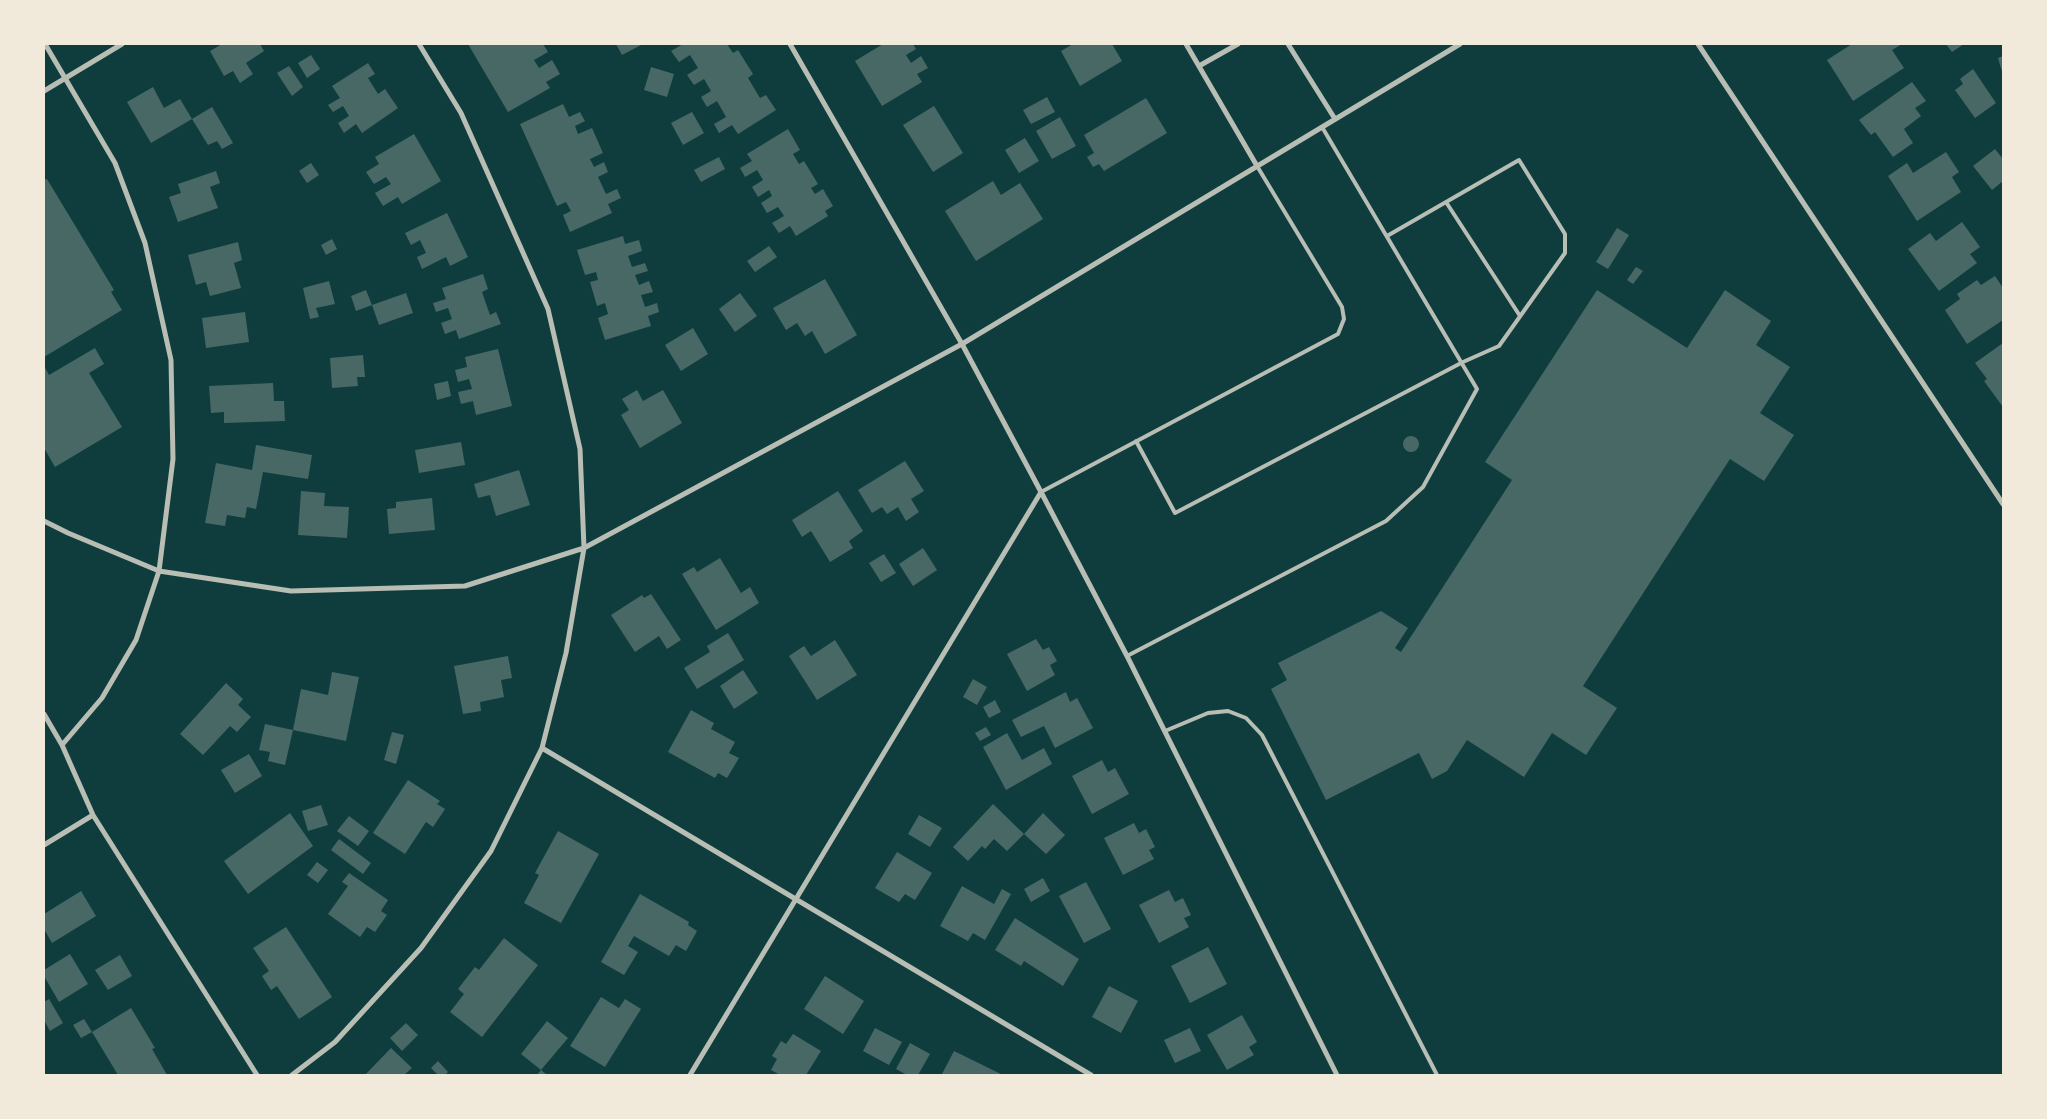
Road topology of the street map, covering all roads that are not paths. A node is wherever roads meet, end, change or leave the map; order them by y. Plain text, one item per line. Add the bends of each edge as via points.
1 (45, 44) edge
2 (122, 44) edge
3 (419, 44) edge
4 (790, 44) edge
5 (1186, 44) edge
6 (1238, 44) edge
7 (1288, 44) edge
8 (1460, 44) edge
9 (1698, 44) edge
10 (1199, 66) junction
11 (66, 78) junction
12 (44, 91) edge
13 (1335, 119) junction
14 (1322, 127) junction
15 (1257, 166) junction
16 (1446, 202) junction
17 (1387, 236) junction
18 (1520, 316) junction
19 (962, 344) junction
20 (1463, 362) junction
21 (1136, 441) junction
22 (1041, 492) junction
23 (2003, 504) edge
24 (44, 521) edge
25 (584, 548) junction
26 (160, 571) junction
27 (1127, 656) junction
28 (44, 714) edge
29 (1165, 730) junction
30 (62, 745) junction
31 (542, 748) junction
32 (93, 815) junction
33 (44, 845) edge
34 (794, 900) junction
35 (1081, 1073) edge
36 (257, 1075) edge
37 (292, 1075) edge
38 (690, 1075) edge
39 (1091, 1075) edge
40 (1337, 1075) edge
41 (1437, 1075) edge

1 - 11 street
2 - 11 street
3 - 25 street via 461,113 548,309 580,449
4 - 19 street
5 - 10 street
6 - 10 street
7 - 13 street
8 - 13 street
9 - 23 street
10 - 15 street
11 - 12 street
11 - 26 street via 122,181 145,243 171,360 173,460
13 - 14 street
14 - 15 street
14 - 17 lane
15 - 19 street
15 - 21 lane via 1342,307 1344,319 1338,334
16 - 17 lane
16 - 18 lane
16 - 18 lane via 1519,160 1565,234 1565,253
17 - 20 lane
18 - 20 lane via 1499,346
19 - 22 street
19 - 25 street
20 - 21 lane via 1175,513
20 - 27 lane via 1477,389 1423,487 1386,520
21 - 22 lane
22 - 27 street
22 - 34 street
24 - 26 street
25 - 26 street via 464,586 291,591
25 - 31 street via 566,653
26 - 30 street via 136,640 102,698
27 - 29 street
28 - 30 street
29 - 40 street
29 - 41 lane via 1208,713 1228,711 1246,718 1262,734
30 - 32 street
31 - 34 street
31 - 37 street via 491,851 421,948 335,1042
32 - 33 street
32 - 36 street
34 - 35 street
34 - 38 street
35 - 39 street

